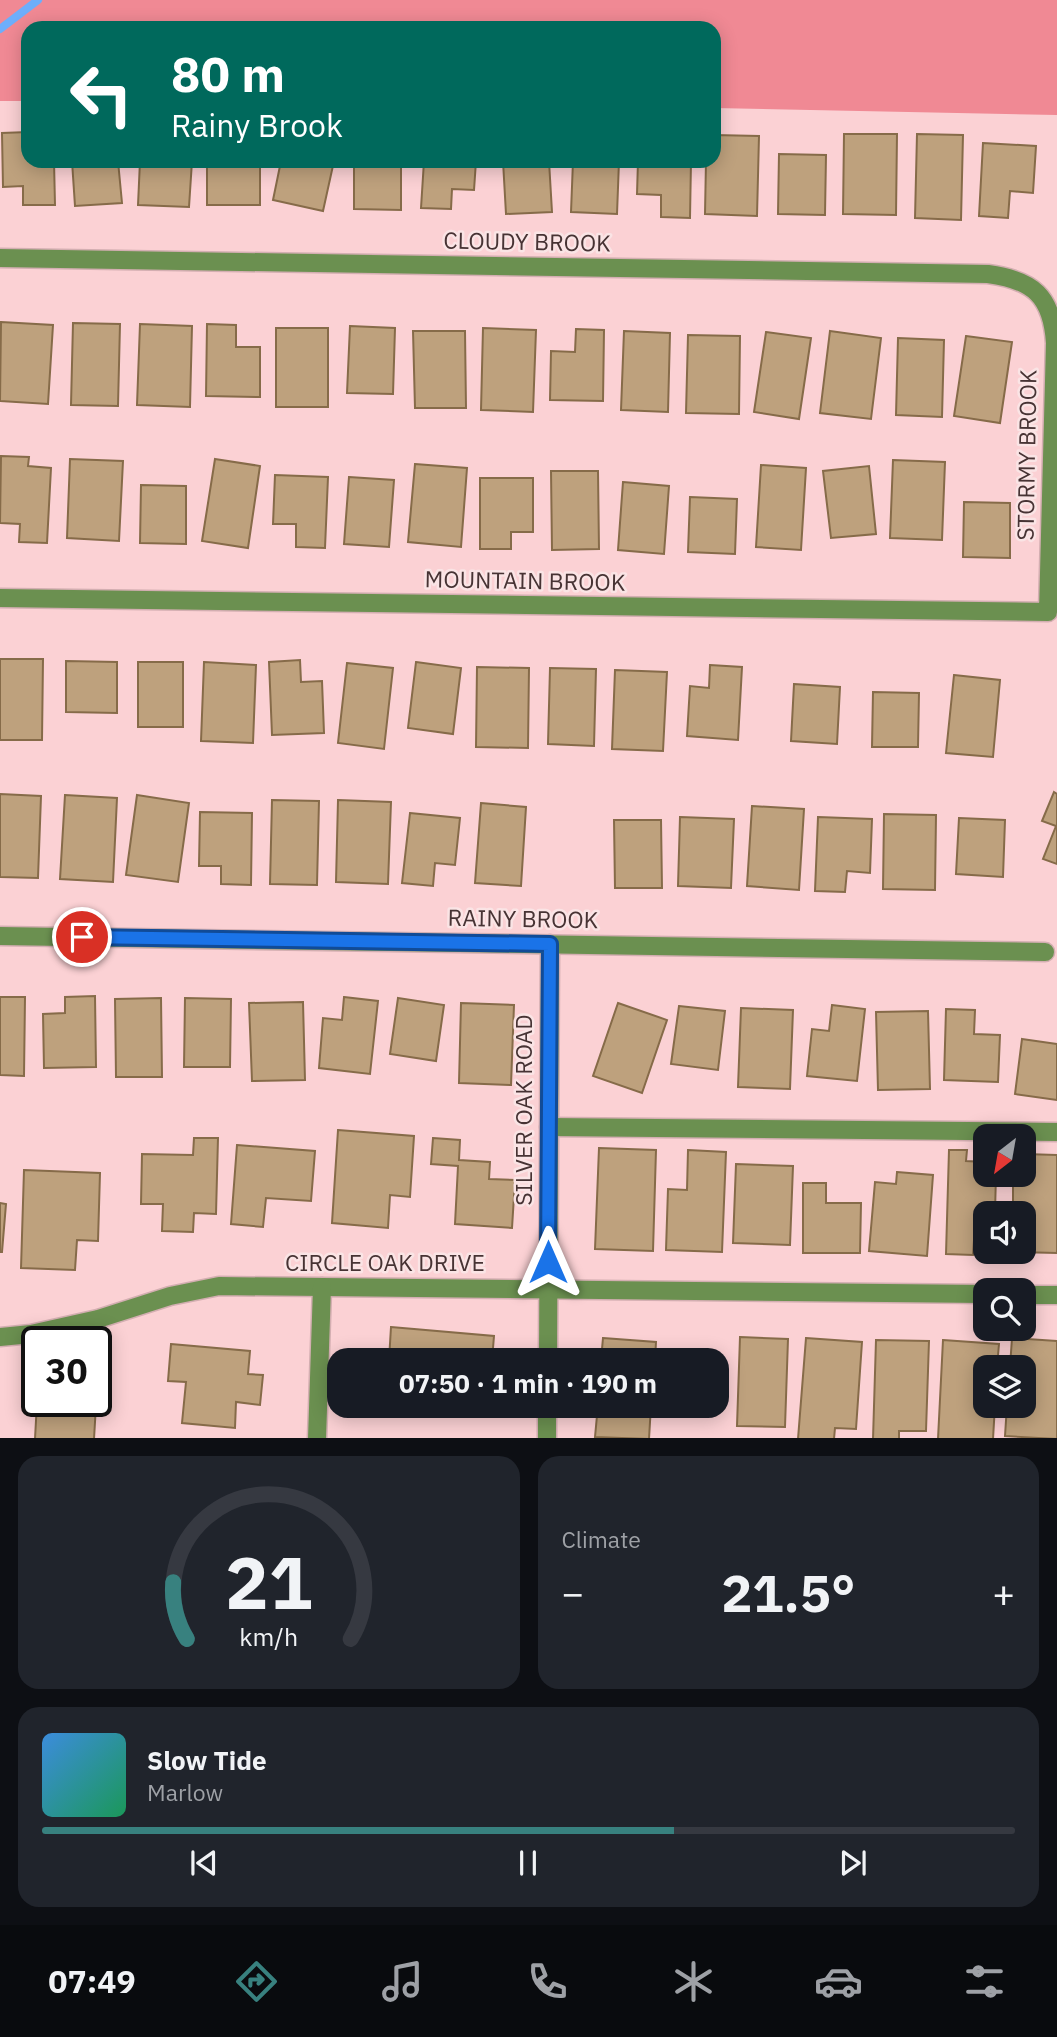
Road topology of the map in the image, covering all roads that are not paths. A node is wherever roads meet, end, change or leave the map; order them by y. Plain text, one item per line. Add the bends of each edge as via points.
1 (0, 258) edge
2 (1043, 301) joint
3 (0, 598) edge
4 (1048, 612) joint
5 (0, 936) edge
6 (550, 944) junction
7 (1045, 952) dead end
8 (549, 1127) junction
9 (1057, 1132) edge
10 (322, 1287) junction
11 (548, 1289) junction
12 (973, 1294) edge
13 (1036, 1295) edge
14 (1057, 1295) edge
15 (0, 1336) edge
16 (548, 1348) edge
17 (547, 1418) edge
18 (317, 1438) edge
19 (547, 1438) edge

1 - 2 street, CLOUDY BROOK via 988,274 1031,286
2 - 4 street, STORMY BROOK via 1053,321 1055,343
3 - 4 street, MOUNTAIN BROOK
5 - 6 street, RAINY BROOK
6 - 7 street, RAINY BROOK
6 - 8 street, SILVER OAK ROAD
8 - 9 street
8 - 11 street, SILVER OAK ROAD
10 - 11 street, CIRCLE OAK DRIVE
10 - 15 street, CIRCLE OAK DRIVE via 219,1286 98,1319
10 - 18 street
11 - 12 street, CIRCLE OAK DRIVE
11 - 16 street, SILVER OAK ROAD
13 - 14 street
17 - 19 street

